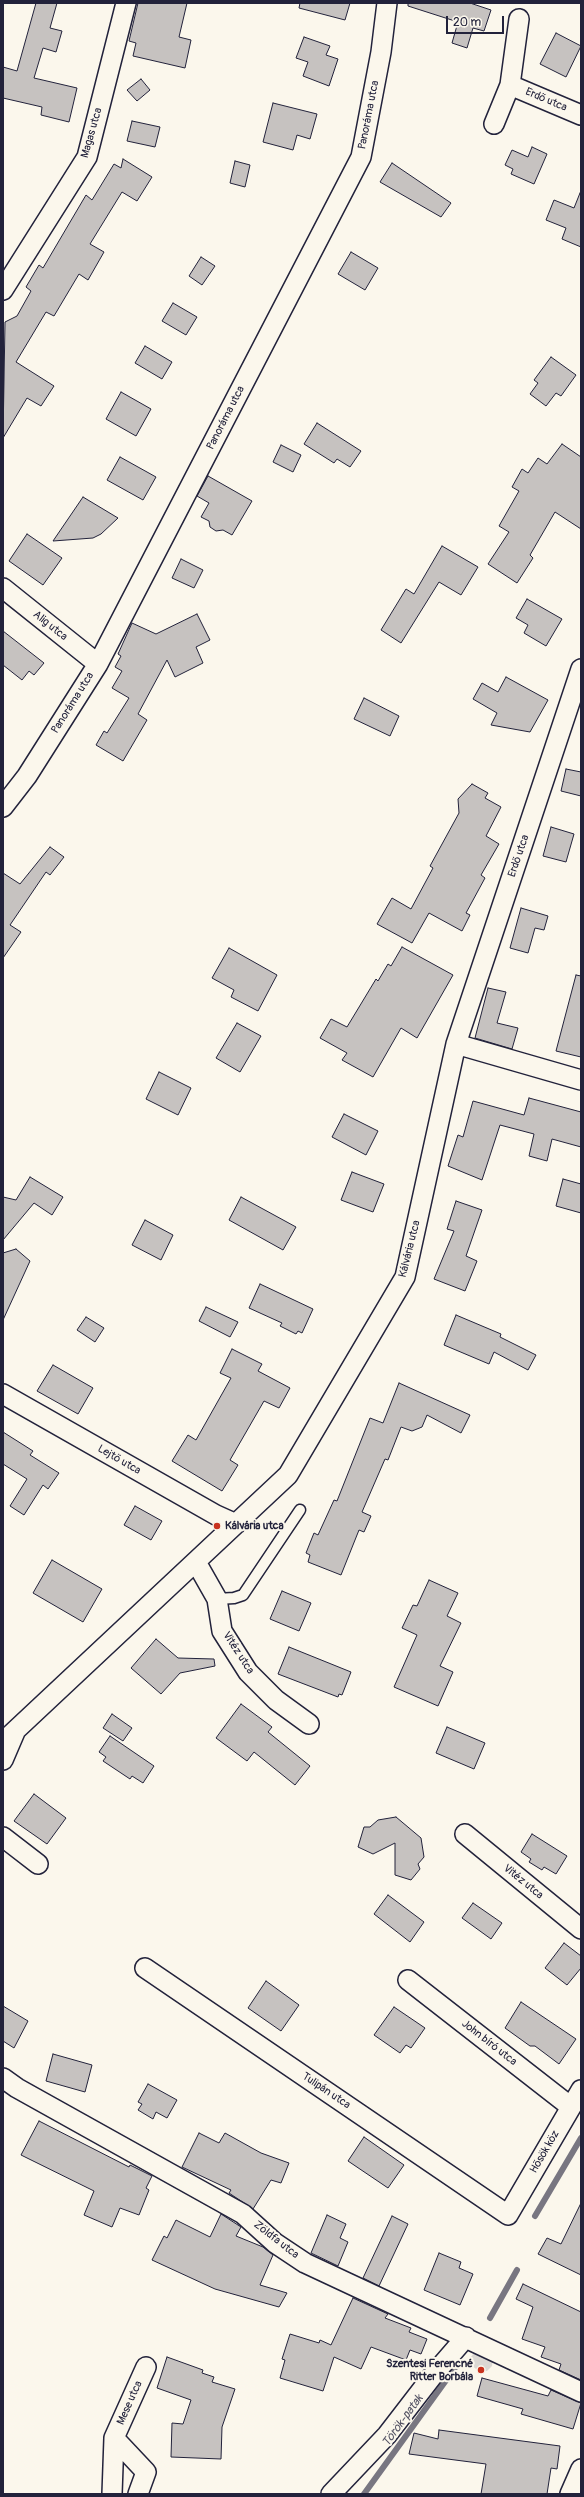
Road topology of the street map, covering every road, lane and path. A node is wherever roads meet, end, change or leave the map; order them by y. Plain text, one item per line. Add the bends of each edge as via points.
1 (126, 3) edge
2 (387, 3) edge
3 (519, 19) dead end
4 (510, 85) junction
5 (581, 115) edge
6 (494, 124) dead end
7 (3, 290) edge
8 (3, 588) edge
9 (98, 664) junction
10 (581, 669) edge
11 (3, 808) edge
12 (456, 1044) junction
13 (581, 1080) edge
14 (3, 1394) edge
15 (300, 1510) dead end
16 (236, 1524) junction
17 (196, 1562) junction
18 (217, 1599) junction
19 (309, 1724) dead end
20 (16, 1729) junction
21 (3, 1742) edge
22 (3, 1760) edge
23 (465, 1834) dead end
24 (3, 1837) edge
25 (38, 1864) dead end
26 (581, 1929) edge
27 (144, 1968) dead end
28 (408, 1980) dead end
29 (3, 2078) edge
30 (581, 2090) edge
31 (571, 2107) junction
32 (508, 2215) joint
33 (466, 2337) junction
34 (146, 2367) dead end
35 (581, 2392) edge
36 (114, 2438) junction
37 (581, 2469) edge
38 (112, 2494) edge
39 (138, 2494) edge
40 (331, 2494) edge
41 (570, 2494) edge

1 - 7 street, Magas utca via 87,157
2 - 9 street, Panoráma utca via 381,52 361,157
3 - 4 street
4 - 5 street, Erdő utca
4 - 6 street
8 - 9 street, Alig utca
9 - 11 street, Panoráma utca via 28,776
10 - 12 street, Erdő utca
12 - 13 street
12 - 16 street, Kálvária utca via 405,1277 288,1474
14 - 16 street, Lejtő utca
15 - 18 lane via 243,1595
16 - 17 street, Kálvária utca
17 - 18 street, Vitéz utca
17 - 20 street, Kálvária utca
18 - 19 street, Vitéz utca via 222,1631 248,1672 276,1700
20 - 21 street, Kálvária utca
20 - 22 street, Kálvária utca
23 - 26 street, Vitéz utca
24 - 25 street
27 - 32 street, Tulipán utca
28 - 31 street, John bíró utca
29 - 33 street, Zöldfa utca via 243,2214 275,2243 305,2263
30 - 31 street, Hősök köz
31 - 32 street, Hősök köz
33 - 35 street, Zöldfa utca
33 - 40 street via 387,2435
34 - 36 street, Mese utca
36 - 38 street, Mese utca
36 - 39 street, Mese utca via 146,2472
37 - 41 street

